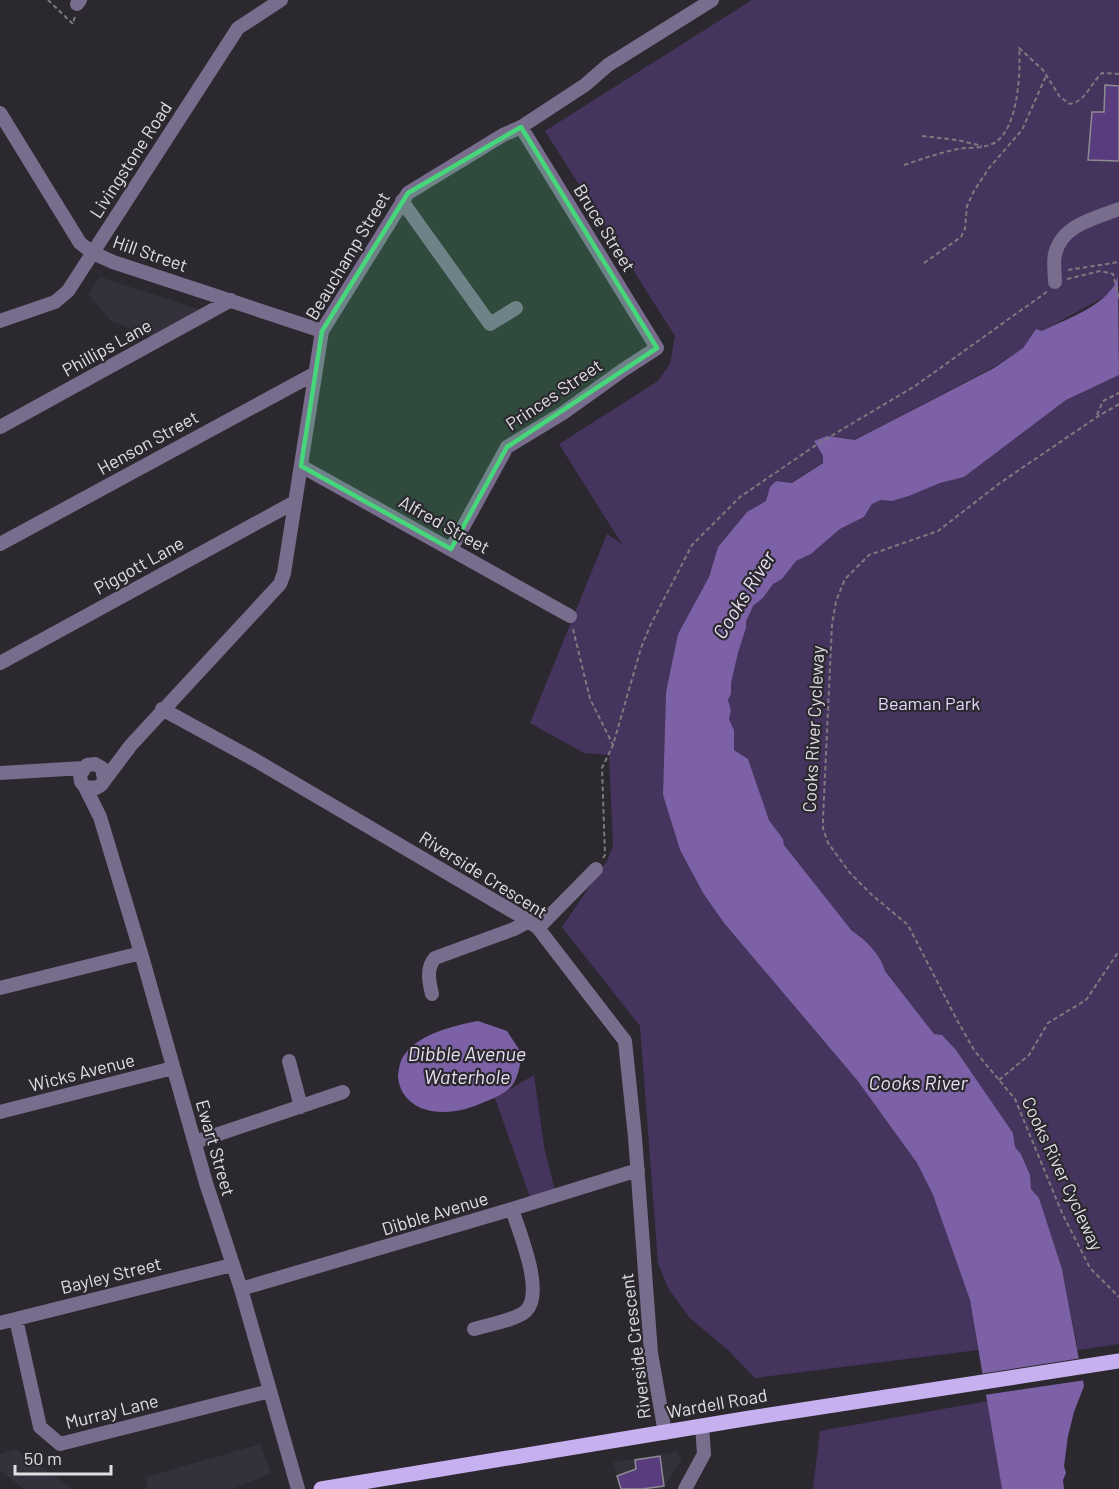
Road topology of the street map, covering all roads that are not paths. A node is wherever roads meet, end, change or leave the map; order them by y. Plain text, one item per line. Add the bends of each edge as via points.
1 (281, 0) edge
2 (712, 0) edge
3 (0, 113) edge
4 (521, 127) junction
5 (402, 201) junction
6 (1119, 209) edge
7 (93, 253) junction
8 (1055, 277) road end
9 (231, 300) junction
10 (516, 308) dead end
11 (0, 321) edge
12 (322, 331) junction
13 (657, 348) joint
14 (314, 374) junction
15 (0, 427) edge
16 (301, 466) junction
17 (295, 502) junction
18 (0, 544) edge
19 (451, 549) junction
20 (570, 616) road end
21 (0, 663) edge
22 (162, 710) junction
23 (0, 773) edge
24 (92, 777) junction
25 (596, 869) road end
26 (534, 925) junction
27 (141, 953) junction
28 (0, 988) edge
29 (432, 994) dead end
30 (289, 1061) dead end
31 (173, 1068) junction
32 (343, 1092) dead end
33 (301, 1107) junction
34 (0, 1112) edge
35 (195, 1142) junction
36 (638, 1170) junction
37 (512, 1209) junction
38 (232, 1265) junction
39 (241, 1289) junction
40 (16, 1319) junction
41 (0, 1323) edge
42 (474, 1329) dead end
43 (1119, 1361) edge
44 (270, 1392) junction
45 (702, 1426) junction
46 (665, 1433) junction
47 (298, 1489) edge
48 (321, 1489) edge
49 (685, 1489) edge

1 - 7 street, Livingstone Road via 238,28
2 - 4 street, Beauchamp Street via 608,65
3 - 7 street, Hill Street via 80,243
4 - 5 street, Beauchamp Street via 408,193
4 - 13 street, Bruce Street
5 - 10 street via 490,324
5 - 12 street, Beauchamp Street
6 - 8 street via 1082,223 1070,232 1055,256
7 - 9 street, Hill Street
7 - 11 street, Livingstone Road via 68,291 55,302
9 - 12 street, Hill Street
9 - 15 street, Phillips Lane
12 - 14 street, Beauchamp Street
13 - 19 street, Princes Street via 563,414 507,447
14 - 16 street, Beauchamp Street
14 - 18 street, Henson Street
16 - 17 street, Beauchamp Street
16 - 19 street, Alfred Street
17 - 21 street, Piggott Lane
17 - 22 street, Beauchamp Street via 280,584
19 - 20 street, Alfred Street
22 - 24 street, Beauchamp Street via 131,745
22 - 26 street, Riverside Crescent via 265,766
23 - 24 street, Beauchamp Street via 56,771
24 - 27 street, Ewart Street via 100,817
25 - 26 street
26 - 29 street via 435,958 430,965
26 - 36 street, Riverside Crescent via 625,1041
27 - 28 street
27 - 31 street, Ewart Street
30 - 33 street
31 - 34 street, Wicks Avenue
31 - 35 street, Ewart Street
32 - 33 street
33 - 35 street
35 - 38 street, Ewart Street
36 - 37 street, Dibble Avenue
36 - 46 street, Riverside Crescent via 651,1353
37 - 39 street, Dibble Avenue
37 - 42 street via 533,1280 531,1304 519,1315
38 - 39 street, Ewart Street
38 - 40 street, Bayley Street
39 - 44 street, Ewart Street
40 - 41 street, Bayley Street
40 - 44 street, Murray Lane via 40,1427 60,1444
43 - 45 main road, Wardell Road
44 - 47 street, Ewart Street
45 - 46 main road, Wardell Road
45 - 49 street via 704,1454
46 - 48 main road, Wardell Road

